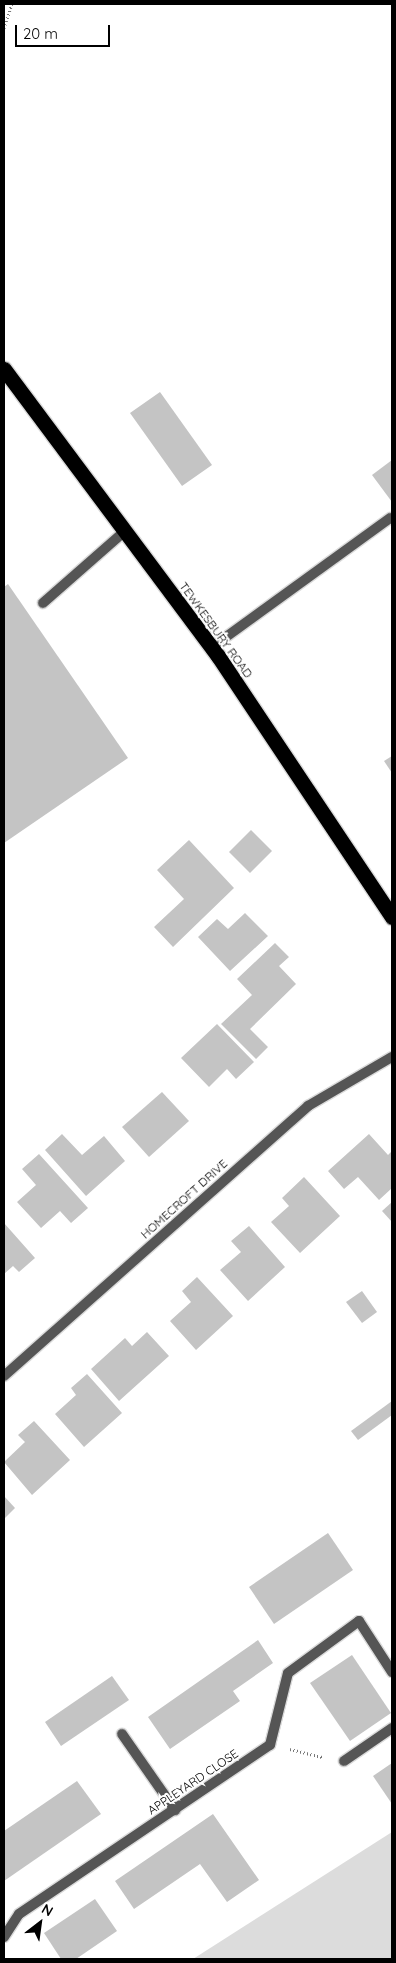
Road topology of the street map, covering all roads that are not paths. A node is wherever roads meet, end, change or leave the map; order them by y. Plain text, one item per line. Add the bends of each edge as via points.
1 (4, 369) edge
2 (390, 518) dead end
3 (125, 531) junction
4 (43, 603) dead end
5 (212, 647) junction
6 (392, 916) edge
7 (392, 1057) edge
8 (4, 1376) edge
9 (392, 1672) edge
10 (392, 1728) edge
11 (122, 1734) dead end
12 (344, 1761) road end
13 (175, 1810) junction
14 (4, 1937) edge

1 - 3 highway, TEWKESBURY ROAD
2 - 5 street
3 - 4 street
3 - 5 highway, TEWKESBURY ROAD
5 - 6 highway, TEWKESBURY ROAD
7 - 8 street, HOMECROFT DRIVE via 308,1106
9 - 13 street, APPLEYARD CLOSE via 359,1621 288,1673 270,1745
10 - 12 street
11 - 13 street
13 - 14 street, APPLEYARD CLOSE via 19,1914

